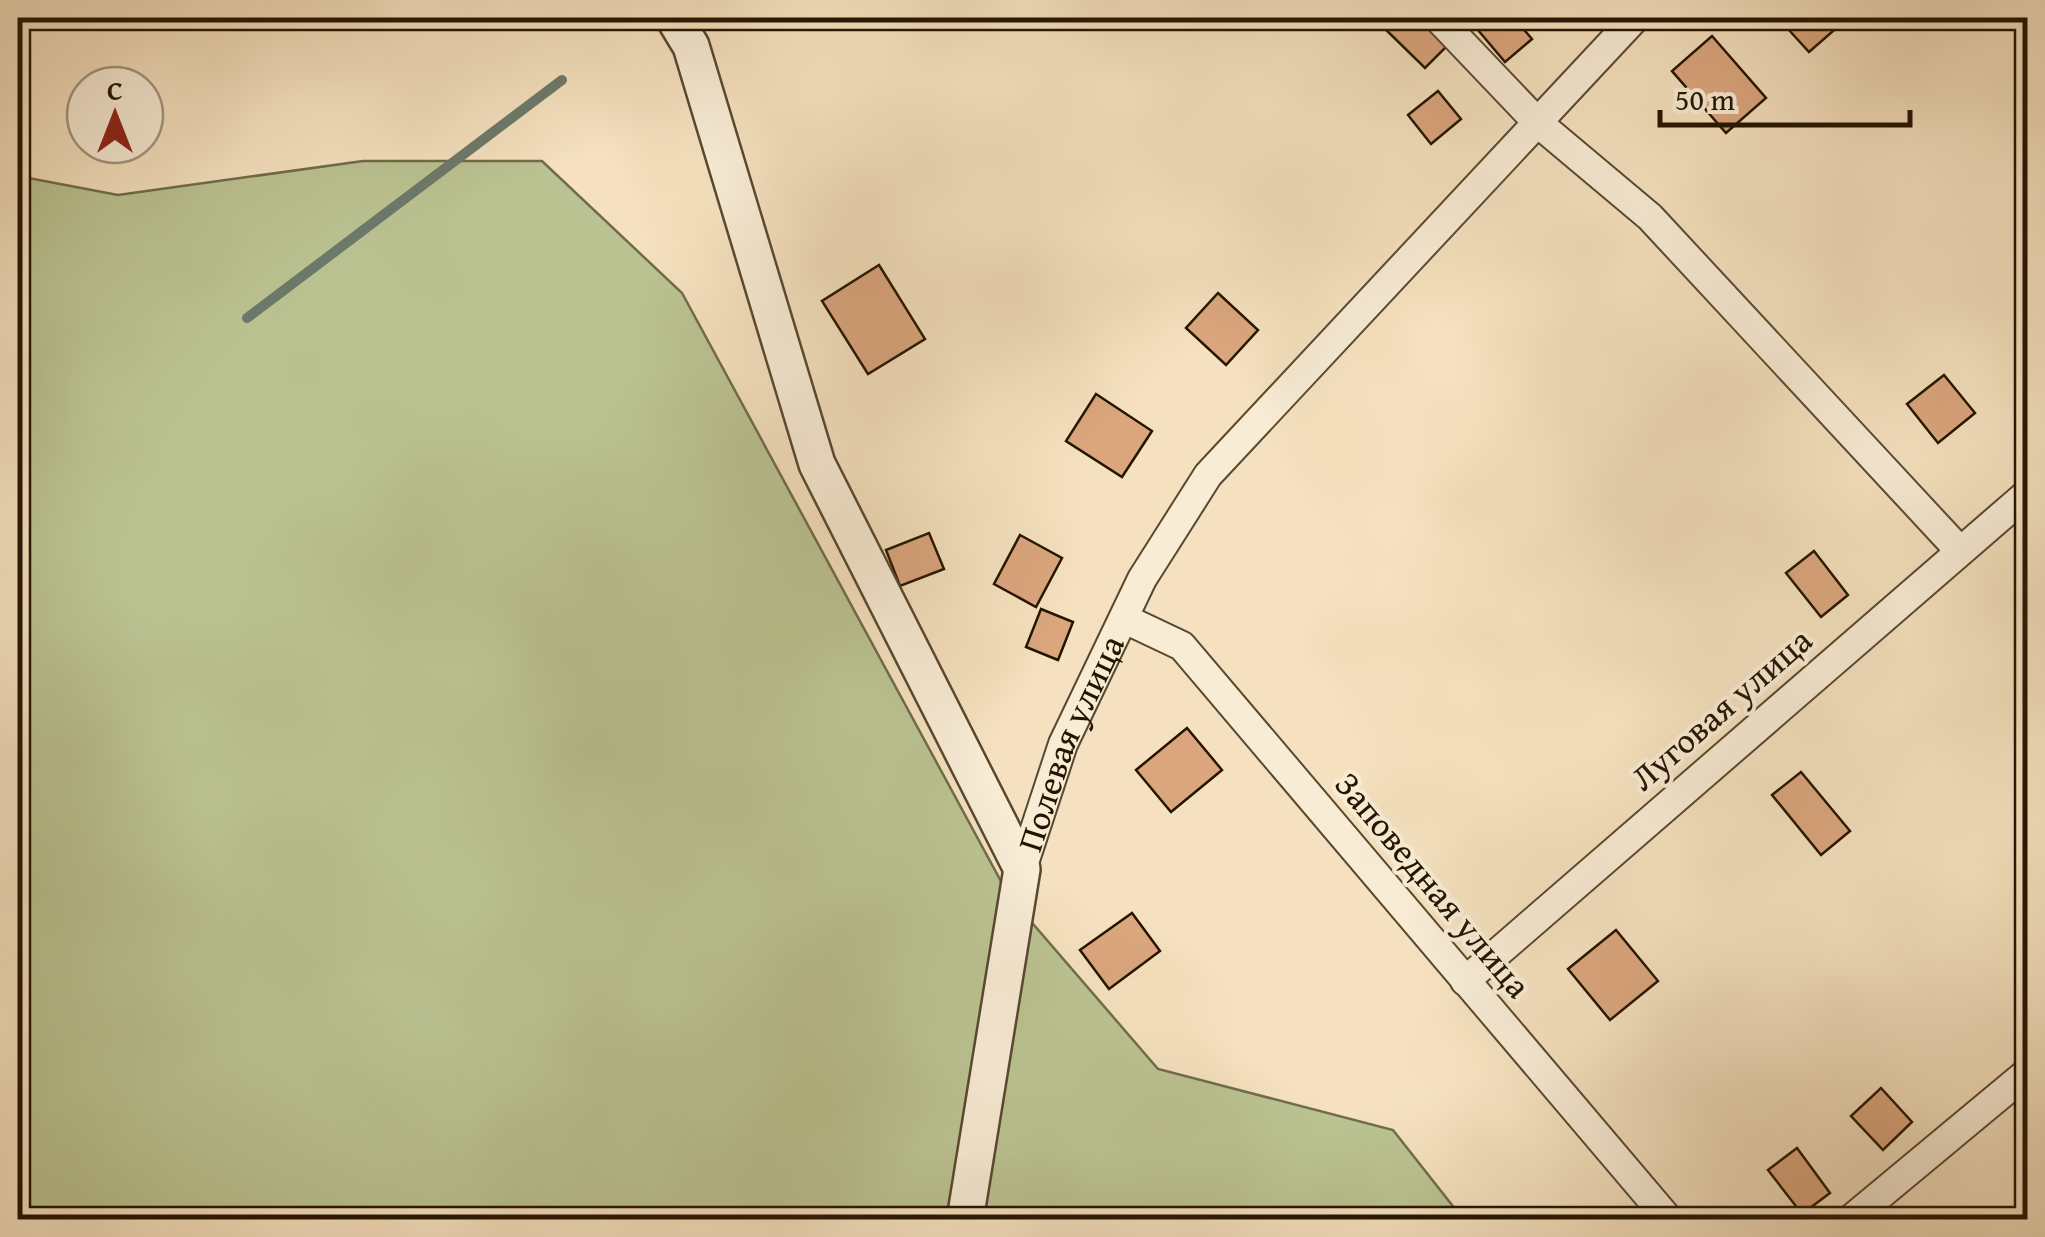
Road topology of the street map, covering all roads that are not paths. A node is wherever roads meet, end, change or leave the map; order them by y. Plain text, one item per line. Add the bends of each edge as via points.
1 (1438, 18) edge
2 (1635, 18) edge
3 (683, 32) edge
4 (1538, 122) junction
5 (2028, 493) edge
6 (1960, 551) junction
7 (1125, 619) junction
8 (1022, 869) junction
9 (1465, 981) junction
10 (2028, 1072) edge
11 (965, 1220) edge
12 (1670, 1220) edge
13 (1850, 1220) edge

1 - 4 street
2 - 4 street, Полевая улица
3 - 8 street, Полевая улица via 817,464
4 - 6 street via 1650,218
4 - 7 street, Полевая улица via 1208,475 1142,579
5 - 6 street, Луговая улица
6 - 9 street, Луговая улица
7 - 8 street, Полевая улица via 1063,744
7 - 9 street, Заповедная улица via 1182,646
8 - 11 street
9 - 12 street, Заповедная улица
10 - 13 street

